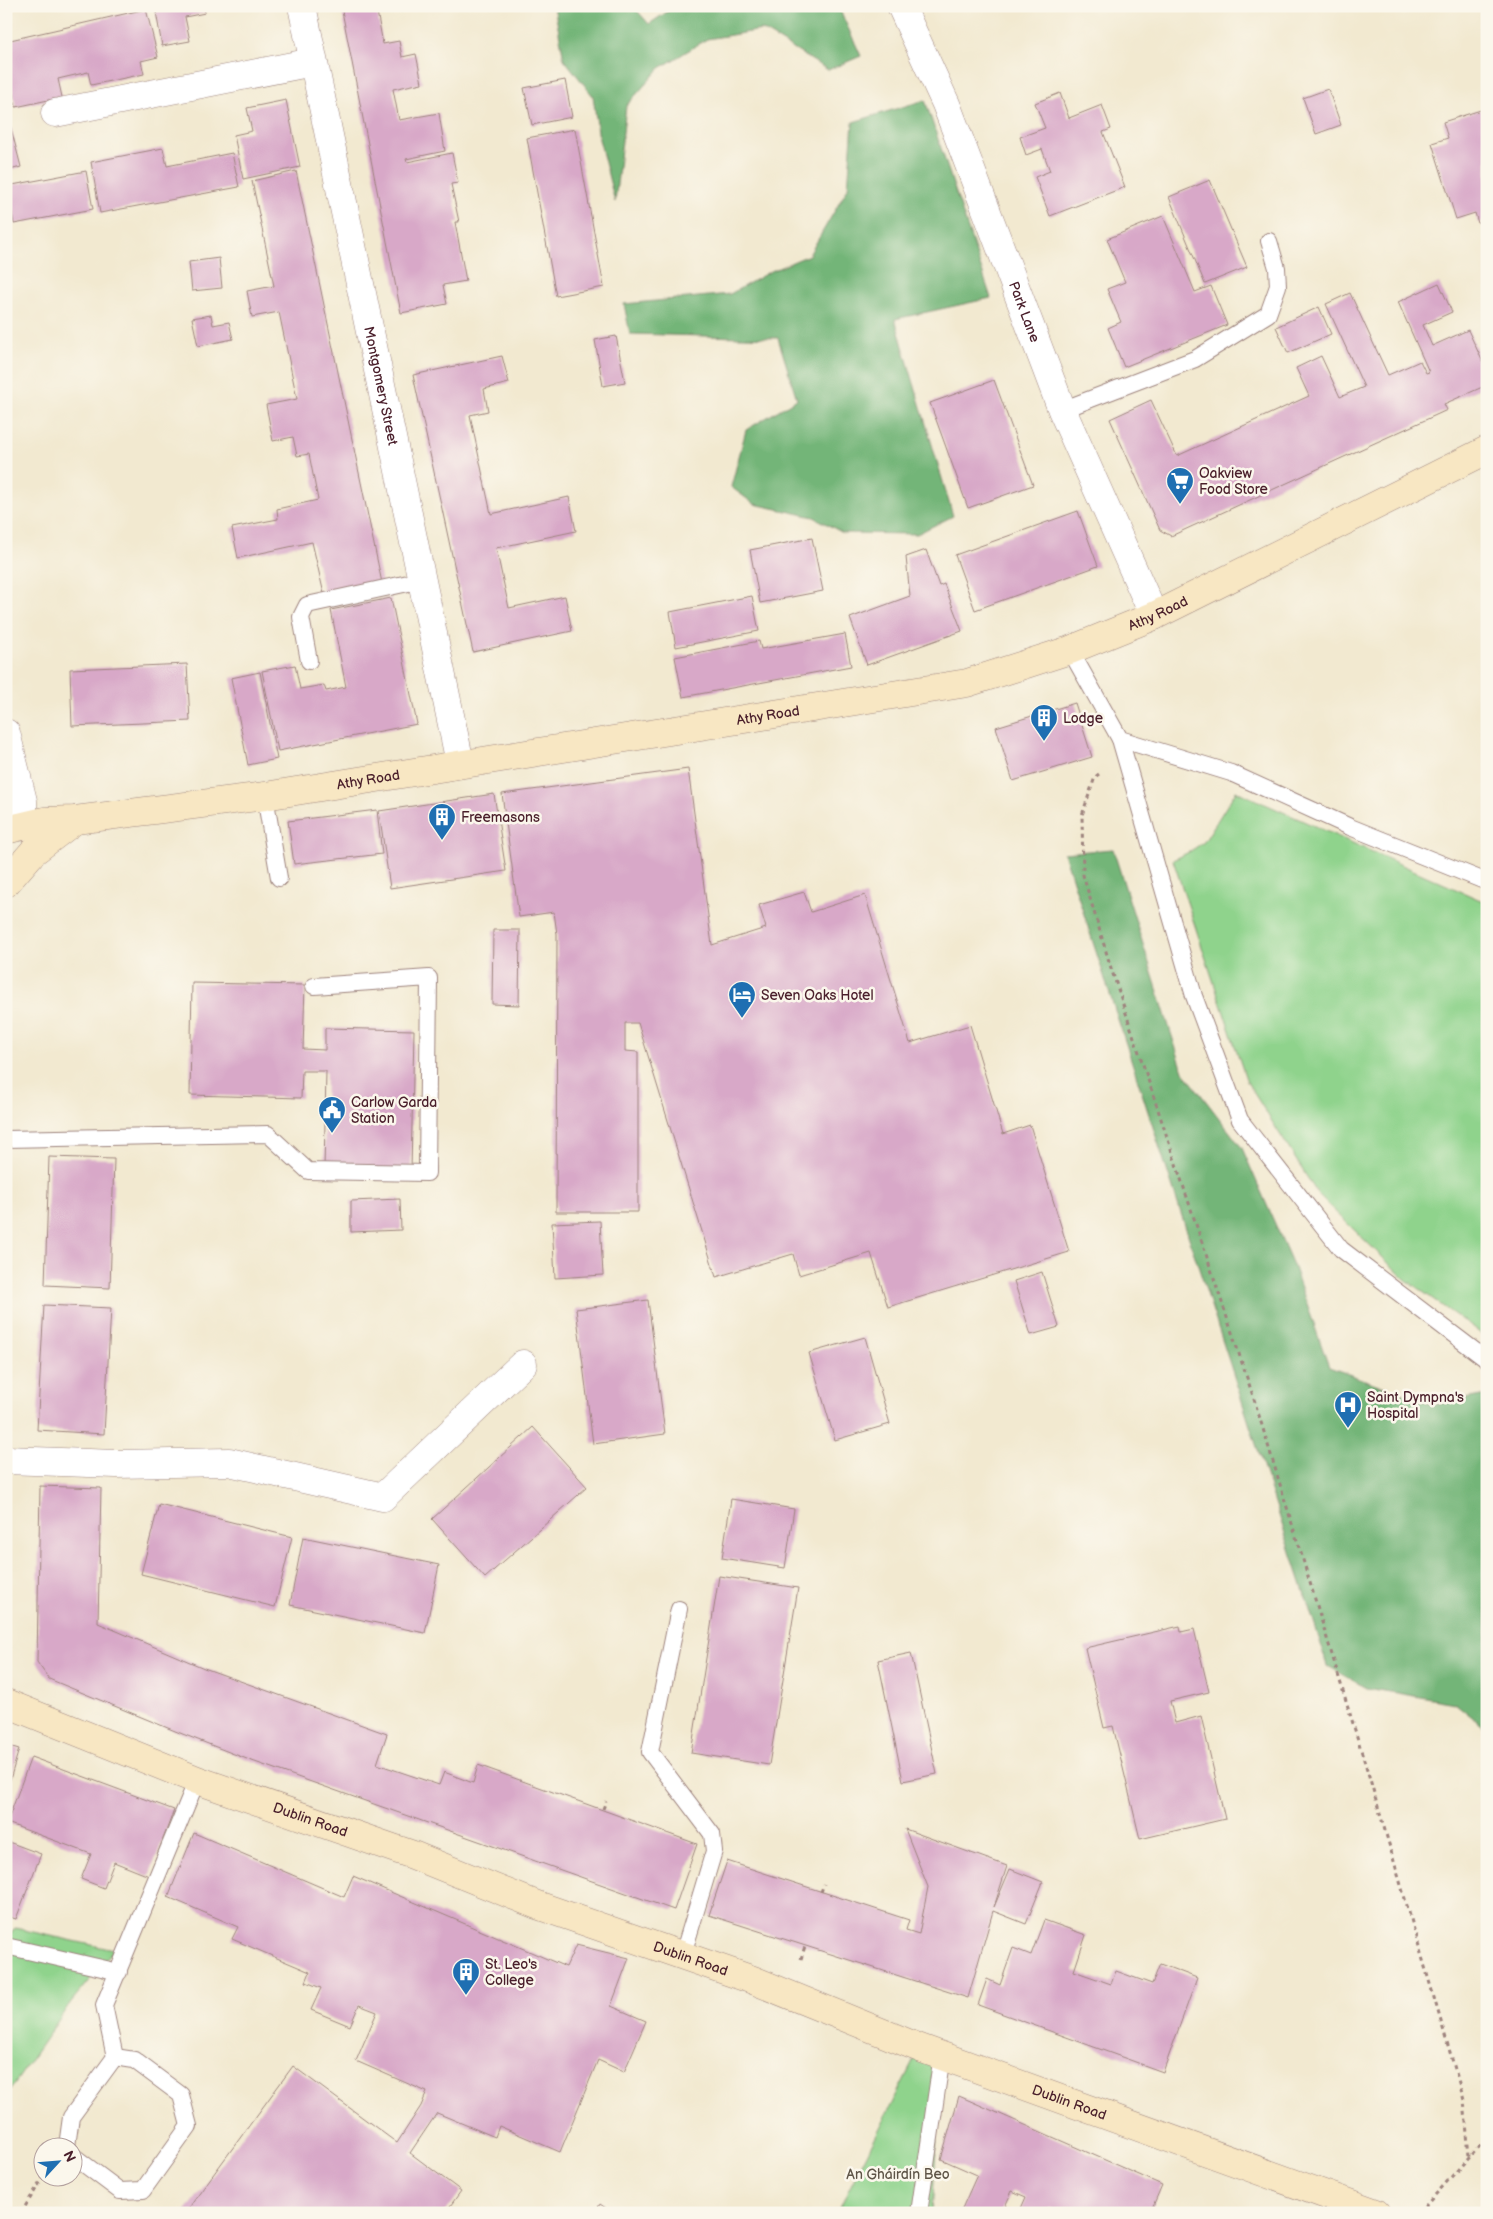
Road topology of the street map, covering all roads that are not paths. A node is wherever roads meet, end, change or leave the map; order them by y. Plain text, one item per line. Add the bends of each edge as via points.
1 (302, 6) edge
2 (901, 6) edge
3 (313, 62) junction
4 (55, 113) dead end
5 (1269, 241) dead end
6 (1062, 410) junction
7 (1487, 450) edge
8 (422, 580) junction
9 (1154, 616) junction
10 (1070, 650) junction
11 (310, 661) dead end
12 (6, 733) edge
13 (1122, 745) junction
14 (460, 763) junction
15 (265, 796) junction
16 (75, 820) junction
17 (15, 828) edge
18 (279, 878) dead end
19 (1487, 882) edge
20 (6, 883) edge
21 (314, 986) dead end
22 (6, 1139) edge
23 (1487, 1360) edge
24 (523, 1364) dead end
25 (6, 1460) edge
26 (679, 1608) dead end
27 (6, 1692) edge
28 (16, 1707) edge
29 (197, 1780) junction
30 (6, 1946) edge
31 (683, 1954) junction
32 (119, 1972) junction
33 (942, 2055) junction
34 (115, 2057) junction
35 (68, 2136) edge
36 (82, 2163) edge
37 (919, 2213) edge
38 (1376, 2213) edge

1 - 3 street, Montgomery Street
2 - 6 street, Park Lane via 946,104
3 - 4 street
3 - 8 street, Montgomery Street
5 - 6 lane via 1278,268 1278,286 1268,314 1195,359
6 - 9 street, Park Lane
7 - 9 main road, Athy Road
8 - 11 lane via 307,605 300,617
8 - 14 street, Montgomery Street
9 - 10 main road, Athy Road
10 - 13 lane
10 - 14 main road, Athy Road via 967,683
12 - 17 street via 24,801
13 - 19 lane via 1231,773 1350,827
13 - 23 lane via 1194,996 1240,1120 1340,1249
14 - 15 main road, Athy Road
15 - 16 main road, Athy Road
15 - 18 lane
16 - 17 main road, Athy Road via 44,821
16 - 20 main road via 32,852
21 - 22 lane via 429,978 428,1173 308,1172 268,1134
24 - 25 street via 383,1497 229,1462 116,1464
26 - 31 lane via 650,1752 712,1834 714,1851
27 - 28 main road
28 - 29 main road, Dublin Road
29 - 31 main road, Dublin Road via 413,1855 552,1910
29 - 32 lane
30 - 32 lane
31 - 33 main road, Dublin Road
32 - 34 lane via 104,2005
33 - 37 lane
33 - 38 main road, Dublin Road
34 - 35 lane via 71,2117
34 - 36 lane via 134,2060 181,2095 189,2126 143,2190 120,2192

